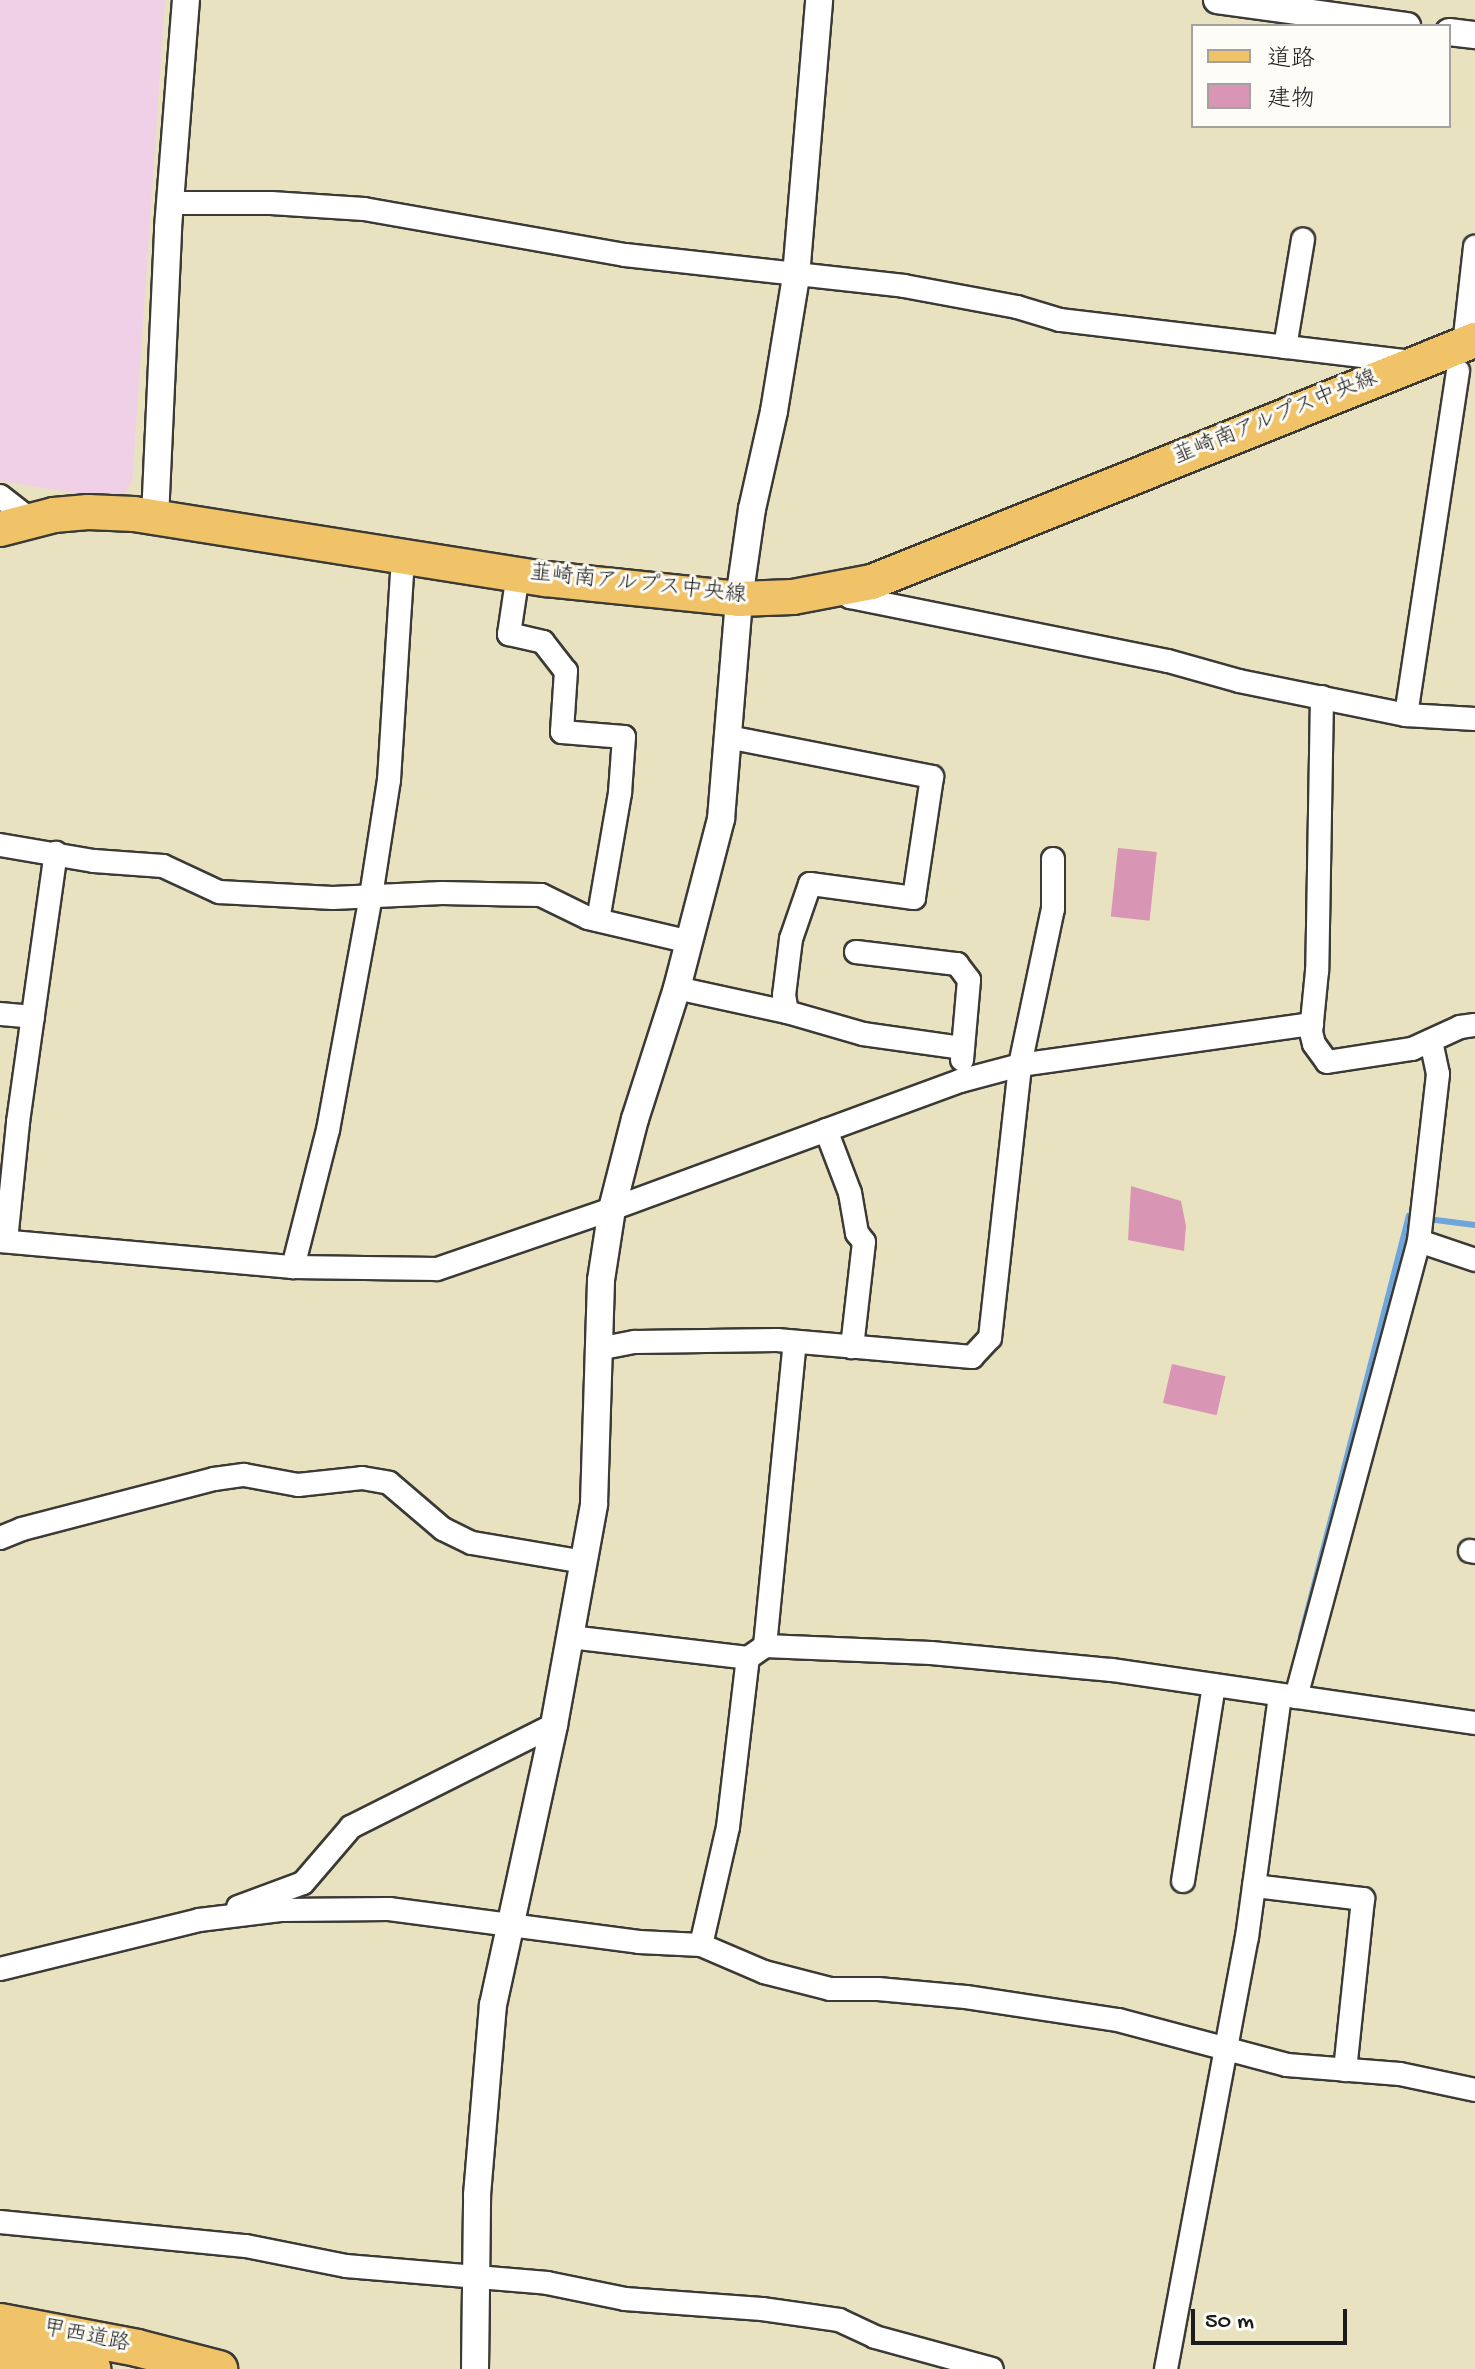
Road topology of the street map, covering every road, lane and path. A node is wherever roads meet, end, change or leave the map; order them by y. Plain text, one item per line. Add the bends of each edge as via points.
1 (186, 0) edge
2 (819, 0) edge
3 (1217, 0) edge
4 (1392, 24) edge
5 (1451, 32) edge
6 (1475, 35) edge
7 (170, 203) junction
8 (1303, 239) dead end
9 (1475, 247) edge
10 (796, 276) junction
11 (1285, 347) junction
12 (1454, 358) edge
13 (0, 496) edge
14 (155, 518) junction
15 (14, 524) edge
16 (403, 557) junction
17 (518, 574) junction
18 (840, 590) junction
19 (739, 599) junction
20 (1322, 697) junction
21 (1406, 715) junction
22 (1475, 719) edge
23 (728, 737) junction
24 (0, 845) edge
25 (56, 853) junction
26 (1053, 859) dead end
27 (371, 896) junction
28 (598, 920) junction
29 (690, 942) junction
30 (856, 952) dead end
31 (677, 988) junction
32 (787, 1012) junction
33 (0, 1014) edge
34 (33, 1017) junction
35 (1312, 1024) junction
36 (1475, 1025) edge
37 (1431, 1041) junction
38 (963, 1048) junction
39 (1020, 1065) junction
40 (960, 1081) junction
41 (826, 1130) junction
42 (612, 1209) junction
43 (1420, 1226) junction
44 (3, 1241) edge
45 (1475, 1260) edge
46 (293, 1267) junction
47 (795, 1342) junction
48 (852, 1347) junction
49 (598, 1349) junction
50 (0, 1538) edge
51 (584, 1562) junction
52 (570, 1637) junction
53 (756, 1652) junction
54 (1214, 1685) junction
55 (1288, 1696) junction
56 (1475, 1723) edge
57 (554, 1725) junction
58 (1183, 1881) dead end
59 (1254, 1886) junction
60 (199, 1920) junction
61 (507, 1927) junction
62 (701, 1945) junction
63 (0, 1969) edge
64 (1226, 2052) junction
65 (1345, 2070) junction
66 (1475, 2090) edge
67 (0, 2222) edge
68 (475, 2279) junction
69 (0, 2322) edge
70 (0, 2352) edge
71 (90, 2369) edge
72 (219, 2369) edge
73 (475, 2369) edge
74 (992, 2369) edge
75 (1166, 2369) edge

1 - 7 street
2 - 10 street
3 - 4 street
5 - 6 street
7 - 10 street via 364,209 625,255
7 - 14 street
8 - 11 street
9 - 12 street
10 - 11 street via 904,286 1060,320
10 - 19 street
11 - 12 street
12 - 18 main road, 韮崎南アルプス中央線
12 - 21 street
13 - 15 street
14 - 15 main road, 韮崎南アルプス中央線 via 88,512
14 - 16 main road, 韮崎南アルプス中央線
16 - 17 main road, 韮崎南アルプス中央線
16 - 27 street via 389,780
17 - 19 main road, 韮崎南アルプス中央線
17 - 28 street via 509,634 543,642 566,671 562,732 624,737
18 - 19 main road, 韮崎南アルプス中央線
18 - 20 street via 850,597
19 - 23 street
20 - 21 street
20 - 35 street
21 - 22 street
23 - 29 street via 721,819
23 - 32 street via 932,777 914,898 810,884 791,939
24 - 25 street
25 - 27 street via 163,866 219,892
25 - 34 street
26 - 39 street via 1053,909
27 - 28 street via 541,895
27 - 46 street via 328,1130
28 - 29 street
29 - 31 street
30 - 38 street via 957,964 969,980
31 - 32 street
31 - 42 street
32 - 38 street via 863,1034
33 - 34 street
34 - 44 street
35 - 37 street via 1314,1044 1327,1062 1412,1049
35 - 39 street
36 - 37 street
37 - 43 street via 1438,1074
38 - 40 street
39 - 40 street
39 - 48 street via 990,1338 972,1357
40 - 41 street
41 - 42 street
41 - 48 street via 864,1242
42 - 46 street via 437,1269
42 - 49 street
43 - 45 street
43 - 55 street
44 - 46 street
47 - 48 street
47 - 49 street via 635,1342
47 - 53 street
49 - 51 street via 594,1504
50 - 51 street via 214,1479 244,1475 298,1485 362,1478 389,1483 443,1529 472,1543
51 - 52 street
52 - 53 street
52 - 57 street
53 - 54 street via 931,1653
53 - 62 street via 728,1827
54 - 55 street
54 - 58 street
55 - 56 street
55 - 59 street
57 - 60 street via 351,1827 303,1883
57 - 61 street
59 - 64 street
59 - 65 street via 1363,1899
60 - 61 street via 282,1910 389,1909
60 - 63 street
61 - 62 street
61 - 68 street via 481,2105
62 - 64 street via 764,1972 830,1989 966,1997 1118,2020
64 - 65 street
64 - 75 street
65 - 66 street via 1400,2074
67 - 68 street via 246,2246 346,2266
68 - 73 street
68 - 74 street via 547,2283 625,2299 839,2320 875,2337
69 - 72 highway, 甲西道路
70 - 71 highway

